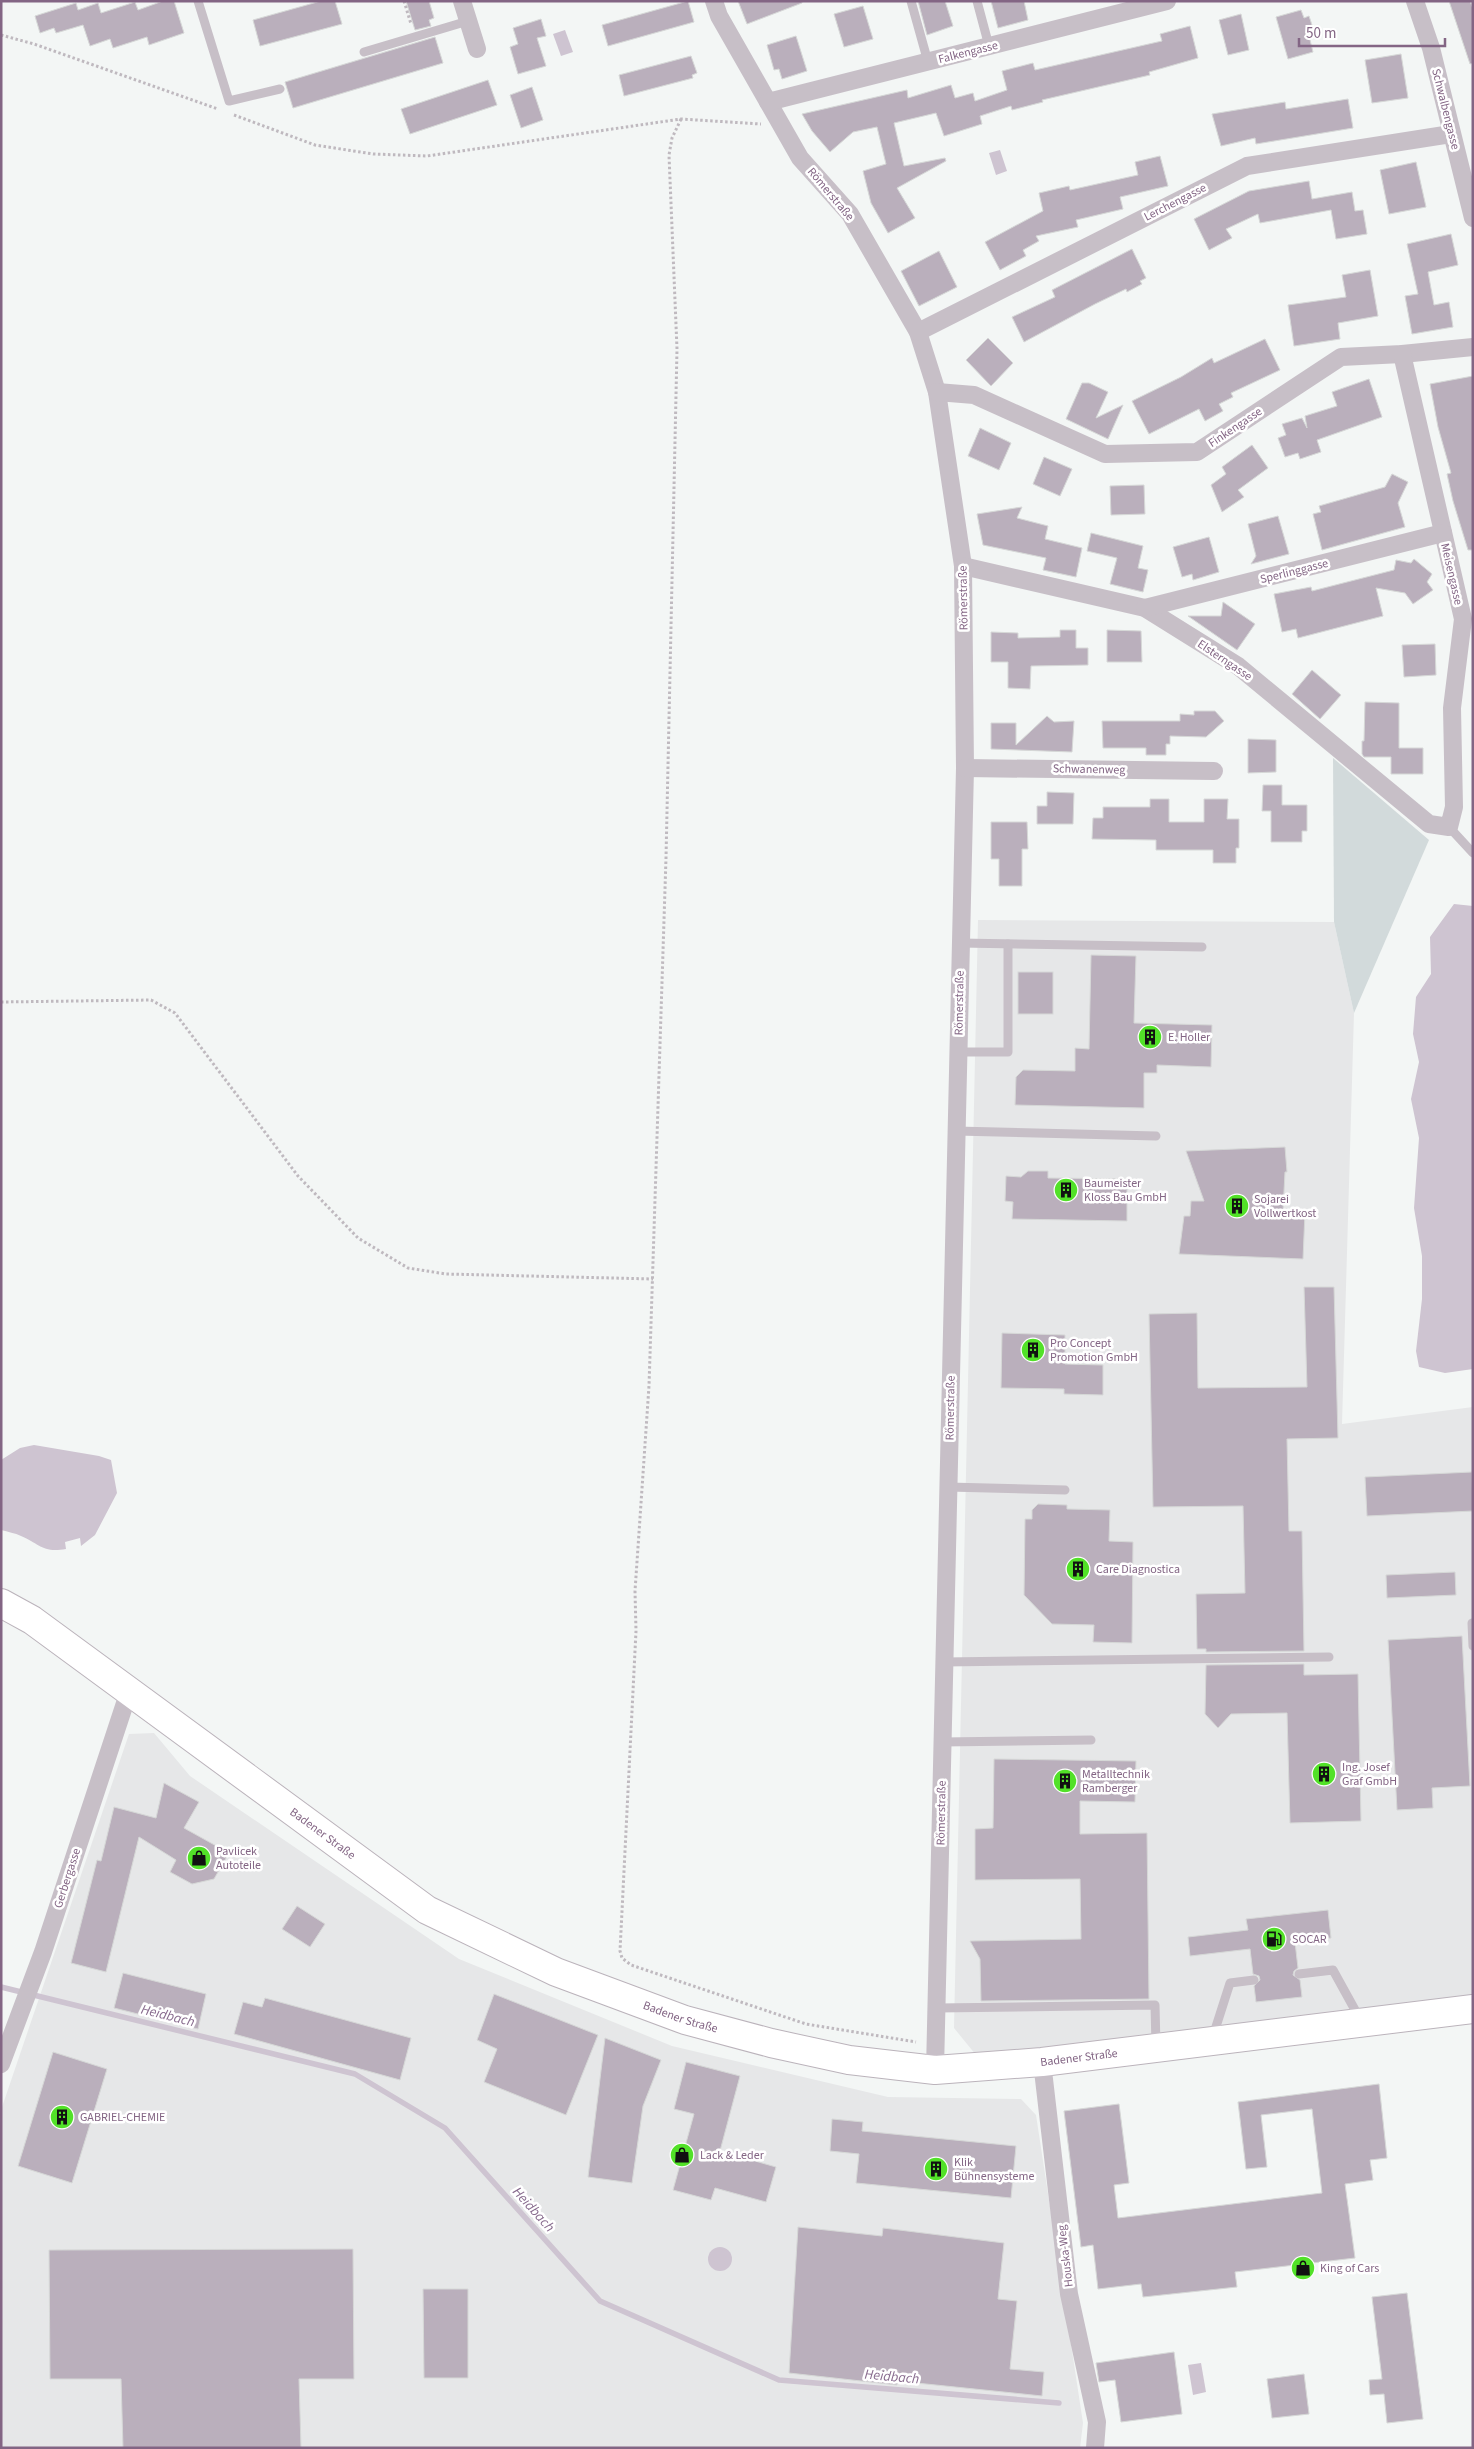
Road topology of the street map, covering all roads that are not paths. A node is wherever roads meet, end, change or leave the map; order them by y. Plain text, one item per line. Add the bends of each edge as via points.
1 (198, 1) edge
2 (462, 1) edge
3 (714, 1) edge
4 (911, 1) edge
5 (977, 1) edge
6 (1167, 1) edge
7 (1415, 1) edge
8 (468, 21) junction
9 (989, 46) junction
10 (477, 49) dead end
11 (364, 52) dead end
12 (928, 62) junction
13 (280, 89) dead end
14 (768, 102) junction
15 (1451, 134) junction
16 (1466, 161) edge
17 (1473, 218) edge
18 (918, 332) junction
19 (1473, 347) edge
20 (1402, 354) junction
21 (937, 392) junction
22 (1443, 533) junction
23 (963, 566) junction
24 (1145, 608) junction
25 (965, 768) junction
26 (1214, 771) dead end
27 (1449, 827) junction
28 (1473, 853) edge
29 (960, 943) junction
30 (1008, 944) junction
31 (1202, 947) dead end
32 (958, 1052) junction
33 (956, 1131) junction
34 (1156, 1136) dead end
35 (948, 1487) junction
36 (1065, 1490) dead end
37 (1, 1603) edge
38 (1472, 1623) edge
39 (1473, 1646) edge
40 (1329, 1658) dead end
41 (944, 1662) junction
42 (129, 1691) junction
43 (1091, 1740) dead end
44 (942, 1742) junction
45 (1299, 1974) dead end
46 (1254, 1980) dead end
47 (937, 2008) junction
48 (1473, 2009) edge
49 (1363, 2024) junction
50 (1211, 2042) junction
51 (1156, 2049) junction
52 (936, 2058) junction
53 (1042, 2062) junction
54 (1, 2064) edge
55 (1094, 2448) edge

1 - 13 lane via 228,101
2 - 8 street
3 - 14 street, Römerstraße via 719,16
4 - 12 lane
5 - 9 lane
6 - 9 street, Falkengasse
7 - 15 street, Schwalbengasse via 1431,48
8 - 10 street
8 - 11 lane
9 - 12 street, Falkengasse
12 - 14 street, Falkengasse
14 - 18 street, Römerstraße via 800,158 850,214
15 - 16 street, Schwalbengasse
15 - 18 street, Lerchengasse via 1247,166
16 - 17 street, Schwalbengasse
18 - 21 street, Römerstraße
19 - 20 street, Finkengasse
20 - 21 street, Finkengasse via 1341,357 1197,452 1106,454 974,395
20 - 22 street, Meisengasse
21 - 23 street, Römerstraße
22 - 24 street, Sperlinggasse
22 - 27 street, Meisengasse via 1463,619 1452,708 1454,807
23 - 24 street, Elsterngasse
23 - 25 street, Römerstraße
24 - 27 street, Elsterngasse via 1238,666 1429,824
25 - 26 street, Schwanenweg
25 - 29 street, Römerstraße
27 - 28 lane
29 - 30 lane
29 - 32 street, Römerstraße
30 - 31 lane
30 - 32 lane via 1008,1052
32 - 33 street, Römerstraße
33 - 34 lane
33 - 35 street, Römerstraße
35 - 36 lane
35 - 41 street, Römerstraße
37 - 42 main road, Badener Straße via 32,1620
38 - 39 lane
40 - 41 lane
41 - 44 street, Römerstraße
42 - 52 main road, Badener Straße via 427,1910 556,1972 685,2020 771,2043 849,2060
42 - 54 street, Gerbergasse via 43,1952
43 - 44 lane
44 - 47 street, Römerstraße
45 - 49 lane via 1333,1970
46 - 50 lane via 1230,1982
47 - 51 lane via 1155,2005
47 - 52 street, Römerstraße
48 - 49 main road, Badener Straße
49 - 50 main road, Badener Straße
50 - 51 main road, Badener Straße
51 - 53 main road, Badener Straße
52 - 53 main road, Badener Straße
53 - 55 street, Houska-Weg via 1069,2294 1097,2422

